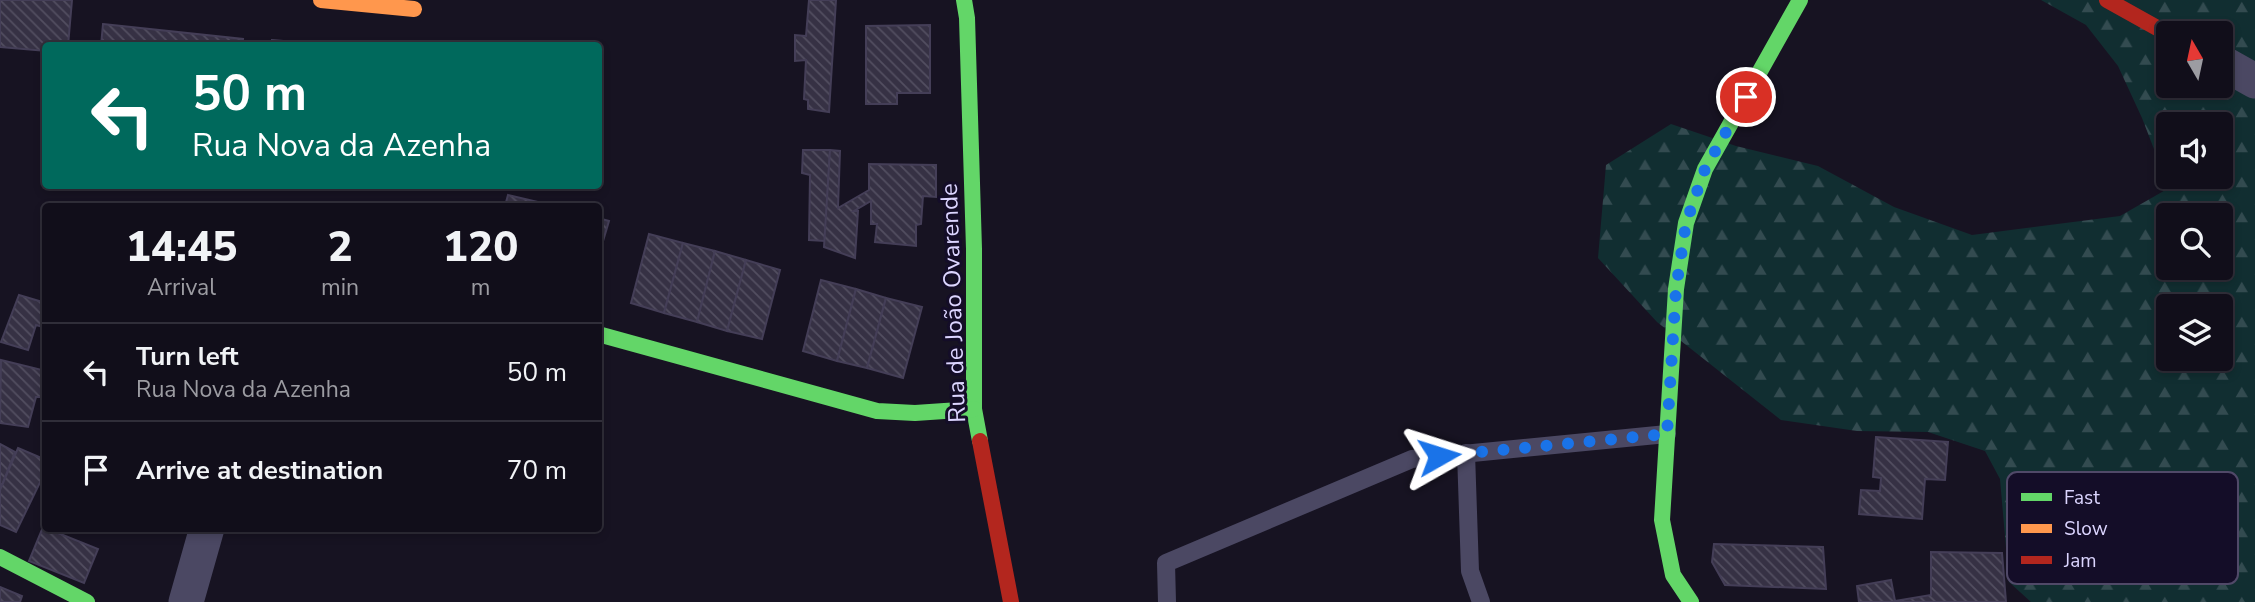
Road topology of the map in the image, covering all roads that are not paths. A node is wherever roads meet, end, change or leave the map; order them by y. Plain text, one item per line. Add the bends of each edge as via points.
1 (321, 0) edge
2 (964, 0) edge
3 (1800, 0) edge
4 (2107, 0) edge
5 (414, 9) dead end
6 (2156, 27) edge
7 (2233, 69) edge
8 (2255, 81) edge
9 (602, 335) edge
10 (974, 409) junction
11 (1667, 434) junction
12 (1466, 453) junction
13 (205, 532) edge
14 (0, 557) edge
15 (87, 602) edge
16 (186, 602) edge
17 (1011, 602) edge
18 (1167, 602) edge
19 (1481, 602) edge
20 (1691, 602) edge

1 - 5 street
2 - 10 street, Rua de João Ovarende via 974,249
3 - 11 street via 1705,169 1686,223 1676,289
4 - 6 street
7 - 8 street
9 - 10 street via 877,411
10 - 17 street, Rua de João Ovarende
11 - 12 lane
11 - 20 street via 1662,520 1674,575
12 - 18 lane via 1412,459 1166,562
12 - 19 lane via 1470,571
13 - 16 street
14 - 15 street

